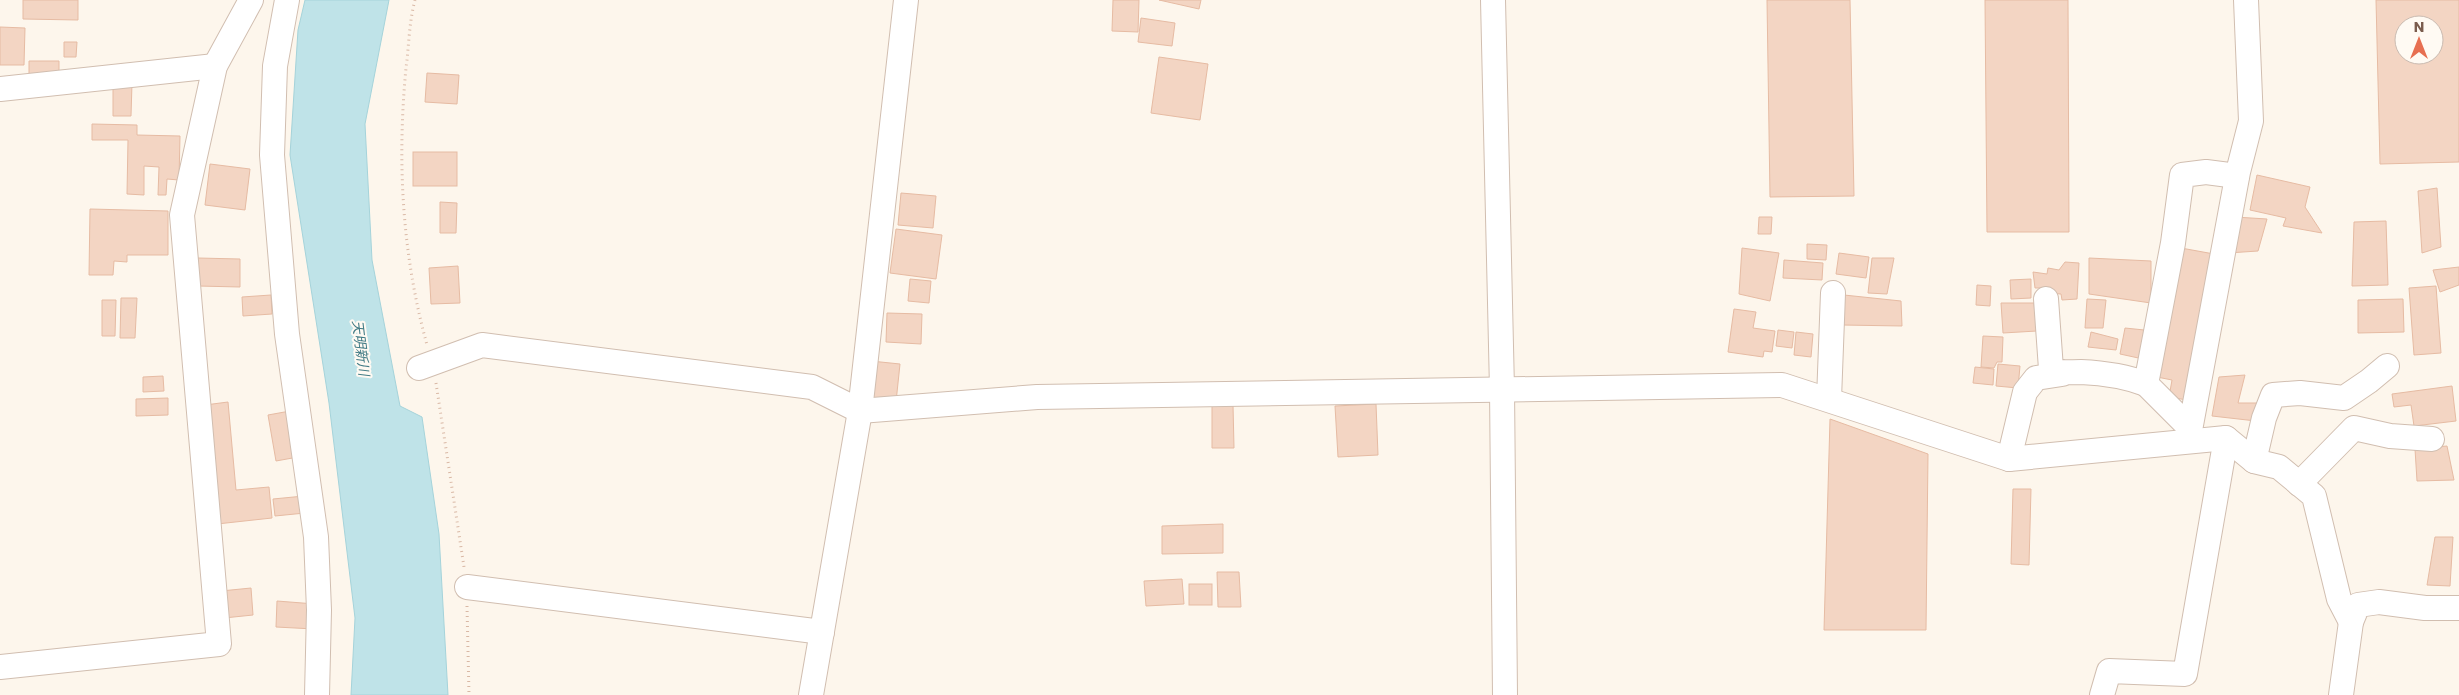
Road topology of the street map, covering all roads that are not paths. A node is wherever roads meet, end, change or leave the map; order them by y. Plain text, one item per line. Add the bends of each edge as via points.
1 (251, 0) edge
2 (287, 0) edge
3 (906, 0) edge
4 (1493, 0) edge
5 (2246, 0) edge
6 (215, 66) junction
7 (0, 89) edge
8 (2237, 176) junction
9 (1833, 293) dead end
10 (2046, 299) dead end
11 (425, 366) road end
12 (2387, 366) dead end
13 (2062, 374) junction
14 (2146, 384) junction
15 (1502, 389) junction
16 (2352, 392) junction
17 (1829, 399) junction
18 (860, 411) junction
19 (2354, 428) junction
20 (2189, 434) junction
21 (2226, 438) junction
22 (2432, 439) dead end
23 (2009, 459) junction
24 (2254, 461) junction
25 (2299, 484) junction
26 (466, 587) road end
27 (2459, 608) edge
28 (2351, 622) junction
29 (822, 632) junction
30 (0, 667) edge
31 (317, 695) edge
32 (811, 695) edge
33 (1505, 695) edge
34 (2102, 695) edge
35 (2341, 695) edge

1 - 6 street
2 - 31 street via 276,66 272,155 287,334 316,537 319,610
3 - 18 street
4 - 15 street
5 - 8 street via 2251,121
6 - 7 street
6 - 30 street via 182,216 219,644
8 - 14 street via 2206,172 2182,175 2173,243
8 - 20 street
9 - 17 street
10 - 13 street via 2050,369
11 - 18 street via 482,345 812,387
12 - 16 street
13 - 14 street via 2080,372 2128,377
13 - 23 street via 2036,378 2025,392
14 - 20 street
15 - 17 street via 1782,384
15 - 18 street via 1037,397
15 - 33 street
16 - 19 street
16 - 24 street via 2344,398 2300,393 2273,395
17 - 23 street
18 - 29 street
19 - 22 street via 2390,436
19 - 25 street
20 - 21 street
20 - 23 street via 2160,446
21 - 24 street
21 - 34 street via 2185,674 2109,671
24 - 25 street via 2279,467
25 - 28 street via 2314,496 2339,599
26 - 29 street
27 - 28 street via 2372,603 2358,605
28 - 35 street
29 - 32 street

